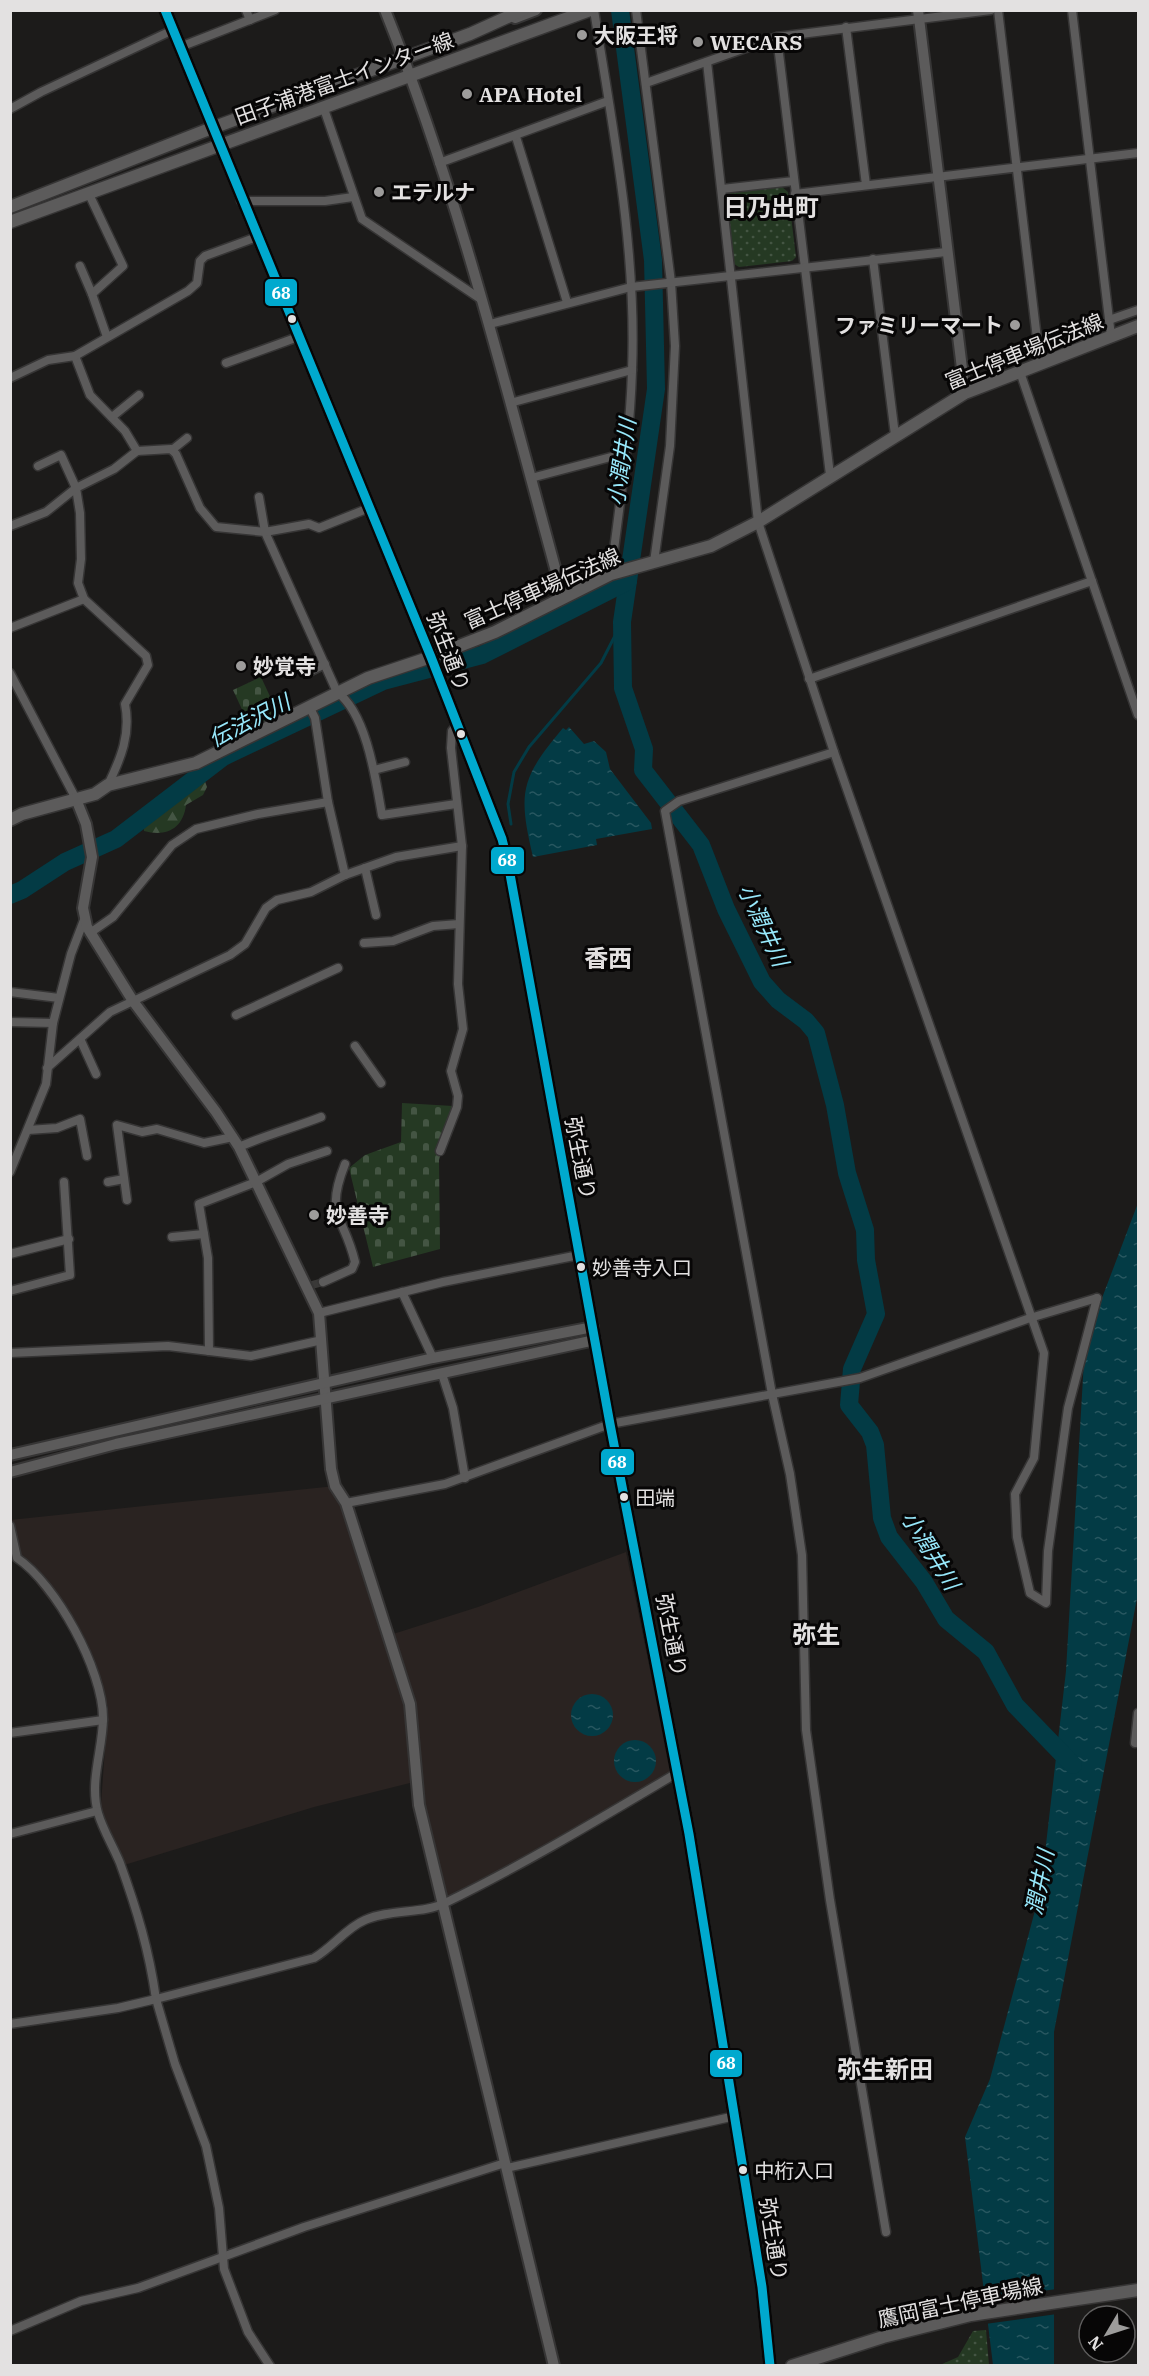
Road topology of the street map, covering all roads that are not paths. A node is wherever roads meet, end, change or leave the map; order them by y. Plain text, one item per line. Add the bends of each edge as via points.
1 (165, 10) edge
2 (246, 10) edge
3 (275, 10) edge
4 (385, 10) edge
5 (523, 10) edge
6 (536, 10) edge
7 (592, 10) edge
8 (636, 10) edge
9 (992, 10) edge
10 (998, 10) edge
11 (1072, 10) edge
12 (919, 14) edge
13 (250, 20) junction
14 (846, 27) junction
15 (173, 30) junction
16 (470, 34) junction
17 (777, 37) junction
18 (180, 47) junction
19 (404, 59) junction
20 (707, 62) junction
21 (411, 76) junction
22 (646, 83) junction
23 (608, 101) junction
24 (323, 106) junction
25 (10, 109) edge
26 (212, 128) junction
27 (516, 137) junction
28 (219, 144) junction
29 (1138, 153) edge
30 (1090, 160) junction
31 (439, 163) junction
32 (1017, 170) junction
33 (939, 178) junction
34 (794, 181) junction
35 (866, 185) junction
36 (722, 189) junction
37 (88, 192) junction
38 (795, 194) junction
39 (353, 197) junction
40 (242, 201) junction
41 (10, 207) edge
42 (10, 222) edge
43 (257, 237) junction
44 (946, 252) junction
45 (873, 259) junction
46 (80, 266) dead end
47 (803, 267) junction
48 (731, 275) junction
49 (667, 283) junction
50 (634, 286) junction
51 (93, 294) junction
52 (482, 300) junction
53 (567, 302) junction
54 (1138, 310) edge
55 (1109, 320) junction
56 (490, 324) junction
57 (1138, 326) edge
58 (1112, 336) junction
59 (107, 337) junction
60 (298, 337) junction
61 (75, 356) junction
62 (225, 363) dead end
63 (1040, 364) junction
64 (632, 370) junction
65 (1020, 372) junction
66 (10, 378) edge
67 (965, 393) junction
68 (139, 395) dead end
69 (510, 402) junction
70 (112, 417) junction
71 (895, 435) junction
72 (188, 438) dead end
73 (172, 450) junction
74 (137, 452) junction
75 (626, 453) junction
76 (38, 466) dead end
77 (830, 475) junction
78 (531, 478) junction
79 (76, 488) junction
80 (259, 497) dead end
81 (369, 507) junction
82 (758, 522) junction
83 (10, 526) edge
84 (265, 532) junction
85 (654, 562) junction
86 (615, 573) junction
87 (1092, 581) junction
88 (563, 597) junction
89 (84, 599) junction
90 (10, 628) edge
91 (431, 657) junction
92 (325, 664) junction
93 (311, 670) dead end
94 (10, 674) edge
95 (809, 679) junction
96 (342, 697) junction
97 (312, 713) junction
98 (1138, 716) edge
99 (456, 726) junction
100 (834, 752) junction
101 (405, 762) dead end
102 (374, 770) junction
103 (108, 785) junction
104 (76, 799) junction
105 (328, 802) junction
106 (456, 804) junction
107 (10, 820) edge
108 (462, 846) junction
109 (365, 868) junction
110 (345, 875) junction
111 (376, 915) dead end
112 (84, 920) junction
113 (459, 924) junction
114 (90, 933) junction
115 (364, 943) dead end
116 (339, 968) dead end
117 (10, 992) edge
118 (59, 998) junction
119 (134, 1001) junction
120 (236, 1015) dead end
121 (10, 1022) edge
122 (53, 1023) junction
123 (81, 1041) junction
124 (355, 1046) dead end
125 (47, 1068) junction
126 (96, 1074) dead end
127 (381, 1083) dead end
128 (321, 1118) dead end
129 (28, 1130) junction
130 (236, 1142) junction
131 (327, 1151) dead end
132 (440, 1151) dead end
133 (87, 1156) dead end
134 (345, 1164) dead end
135 (10, 1172) edge
136 (124, 1179) junction
137 (64, 1182) dead end
138 (108, 1182) dead end
139 (256, 1182) junction
140 (127, 1200) dead end
141 (204, 1234) junction
142 (172, 1237) dead end
143 (69, 1239) junction
144 (10, 1254) edge
145 (579, 1255) junction
146 (322, 1282) tunnel mouth
147 (10, 1291) edge
148 (402, 1292) junction
149 (319, 1313) junction
150 (1030, 1318) junction
151 (592, 1327) junction
152 (322, 1340) junction
153 (595, 1340) junction
154 (209, 1351) junction
155 (10, 1353) edge
156 (433, 1358) junction
157 (442, 1374) junction
158 (325, 1382) junction
159 (772, 1394) junction
160 (326, 1398) junction
161 (610, 1424) junction
162 (10, 1455) edge
163 (10, 1472) edge
164 (465, 1478) junction
165 (346, 1503) junction
166 (10, 1526) edge
167 (14, 1559) edge
168 (1138, 1713) edge
169 (104, 1720) junction
170 (10, 1733) edge
171 (1135, 1743) dead end
172 (677, 1773) junction
173 (98, 1811) junction
174 (10, 1834) edge
175 (442, 1905) junction
176 (156, 1999) junction
177 (10, 2024) edge
178 (735, 2116) junction
179 (506, 2165) junction
180 (886, 2232) dead end
181 (222, 2258) junction
182 (1138, 2290) edge
183 (10, 2331) edge
184 (270, 2366) edge
185 (554, 2366) edge
186 (770, 2366) edge
187 (792, 2366) edge

1 - 15 street, 弥生通り
2 - 13 street
3 - 13 street
4 - 19 street
5 - 16 main road, 田子浦港富士インター線
6 - 16 street
7 - 21 main road, 田子浦港富士インター線
7 - 23 street
8 - 22 street
9 - 12 street
10 - 32 street
11 - 30 street
12 - 14 street
12 - 33 street
13 - 18 street
14 - 17 street
14 - 35 street
15 - 18 street, 弥生通り
15 - 25 street
16 - 19 main road, 田子浦港富士インター線
17 - 20 street
17 - 34 street
18 - 26 street, 弥生通り
19 - 21 street
19 - 26 main road, 田子浦港富士インター線
20 - 22 street
20 - 36 street
21 - 24 main road, 田子浦港富士インター線
21 - 31 street
22 - 49 street
23 - 27 street
23 - 50 street
24 - 28 main road, 田子浦港富士インター線
24 - 39 street
26 - 28 street, 弥生通り
26 - 41 main road, 田子浦港富士インター線
27 - 31 street
27 - 53 street
28 - 37 main road, 田子浦港富士インター線
28 - 40 street, 弥生通り
29 - 30 street
30 - 32 street
30 - 55 street
31 - 52 street
32 - 33 street
32 - 63 street
33 - 35 street
33 - 44 street
34 - 36 street
34 - 38 street
35 - 38 street
36 - 48 street
37 - 42 main road, 田子浦港富士インター線
37 - 51 street via 123,266
38 - 47 street
39 - 40 street
39 - 52 street via 362,219
40 - 43 street, 弥生通り
43 - 59 street via 206,256 200,261 197,283 189,291
43 - 60 street, 弥生通り
44 - 45 street
44 - 67 street
45 - 47 street
45 - 71 street
46 - 51 street
47 - 48 street
47 - 77 street
48 - 49 street
48 - 82 street
49 - 50 street
49 - 85 street via 675,346 670,446
50 - 53 street
50 - 64 street
51 - 59 street
52 - 56 street
53 - 56 street
54 - 55 street
55 - 58 street
56 - 69 street
57 - 58 main road, 富士停車場伝法線
58 - 63 main road, 富士停車場伝法線
59 - 61 street
60 - 62 street
60 - 81 street, 弥生通り
61 - 66 street via 48,360
61 - 70 street via 90,395
63 - 65 main road, 富士停車場伝法線
64 - 69 street
64 - 75 street
65 - 67 main road, 富士停車場伝法線
65 - 87 street
67 - 71 main road, 富士停車場伝法線
68 - 70 street
69 - 78 street
70 - 74 street
71 - 77 main road, 富士停車場伝法線
72 - 73 street
73 - 74 street
73 - 84 street via 209,522 227,530
74 - 79 street
75 - 78 street
75 - 86 street
76 - 79 street via 62,455
77 - 82 main road, 富士停車場伝法線
78 - 88 street
79 - 83 street via 46,512
79 - 89 street via 81,536 78,583
80 - 84 street
81 - 84 street via 319,528 309,524
81 - 91 street, 弥生通り
82 - 85 main road, 富士停車場伝法線 via 711,546
82 - 95 street
84 - 92 street
85 - 86 main road, 富士停車場伝法線
86 - 88 main road, 富士停車場伝法線
87 - 95 street
87 - 98 street
88 - 91 main road, 富士停車場伝法線 via 495,632
89 - 90 street
89 - 103 street via 146,656 148,665 125,704 129,724 120,760
91 - 96 main road, 富士停車場伝法線 via 368,678
91 - 99 street, 弥生通り
92 - 93 street
92 - 96 street
94 - 104 street
95 - 100 street
96 - 97 main road, 富士停車場伝法線
96 - 102 street via 367,741
97 - 103 main road, 富士停車場伝法線 via 196,763
97 - 105 street
99 - 106 street via 451,747
99 - 145 street, 弥生通り via 508,863
100 - 150 street
100 - 159 street via 679,801 665,811
101 - 102 street
102 - 106 street via 382,815
103 - 104 main road, 富士停車場伝法線 via 95,794
104 - 107 main road, 富士停車場伝法線
104 - 112 street via 92,857
105 - 110 street
105 - 114 street via 195,829 172,845 113,917
106 - 108 street
108 - 109 street via 396,857
108 - 113 street
109 - 110 street
109 - 111 street
110 - 119 street via 311,892 277,900 266,908 244,944 230,956
112 - 114 street
112 - 118 street
113 - 115 street via 433,926 393,941
113 - 132 street via 459,1003 463,1029 451,1071 458,1096
114 - 119 street
116 - 120 street
117 - 118 street
118 - 122 street
119 - 123 street via 110,1012
119 - 130 street
121 - 122 street
122 - 125 street
123 - 125 street
123 - 126 street
124 - 127 street
125 - 129 street via 46,1084
128 - 130 street via 283,1132
129 - 133 street via 57,1128 80,1119
129 - 135 street
130 - 136 street via 204,1143 157,1129 142,1132 117,1125
130 - 139 street
131 - 139 street via 288,1164
134 - 146 street via 334,1208 356,1262 352,1269
136 - 138 street
136 - 140 street
137 - 143 street
139 - 141 street via 199,1204
139 - 149 street via 310,1286
141 - 142 street
141 - 154 street
143 - 144 street
143 - 147 street via 70,1275
145 - 148 street
145 - 151 street, 弥生通り
148 - 149 street
148 - 156 street
149 - 152 street
150 - 150 street via 1044,1353 1034,1458 1015,1494 1017,1537 1030,1593 1046,1603 1048,1551 1068,1408 1098,1298
150 - 159 street via 860,1378
151 - 153 street, 弥生通り
151 - 156 street
152 - 154 street via 258,1355
152 - 158 street
153 - 157 street
153 - 161 street, 弥生通り
154 - 155 street via 168,1346
156 - 158 street
157 - 160 street
157 - 164 street via 453,1408
158 - 160 street
158 - 162 street
159 - 161 street
159 - 180 street via 790,1474 802,1555 806,1730 830,1900
160 - 163 street via 116,1444
160 - 165 street via 331,1469 335,1486
161 - 164 street
161 - 172 street, 弥生通り
164 - 165 street
165 - 175 street via 410,1704 419,1805
166 - 167 street
167 - 169 street via 29,1566 55,1597 78,1638 96,1679
168 - 171 street
169 - 170 street
169 - 173 street via 96,1784
172 - 175 street
172 - 178 street, 弥生通り
173 - 174 street
173 - 176 street via 143,1931
175 - 176 street via 366,1919 314,1958
175 - 179 street
176 - 177 street
176 - 181 street via 206,2146 219,2208
178 - 179 street
178 - 186 street, 弥生通り via 762,2287
179 - 181 street via 304,2227
179 - 185 street
181 - 183 street via 138,2288 81,2301
181 - 184 street via 236,2306
182 - 187 main road, 鷹岡富士停車場線 via 978,2313

